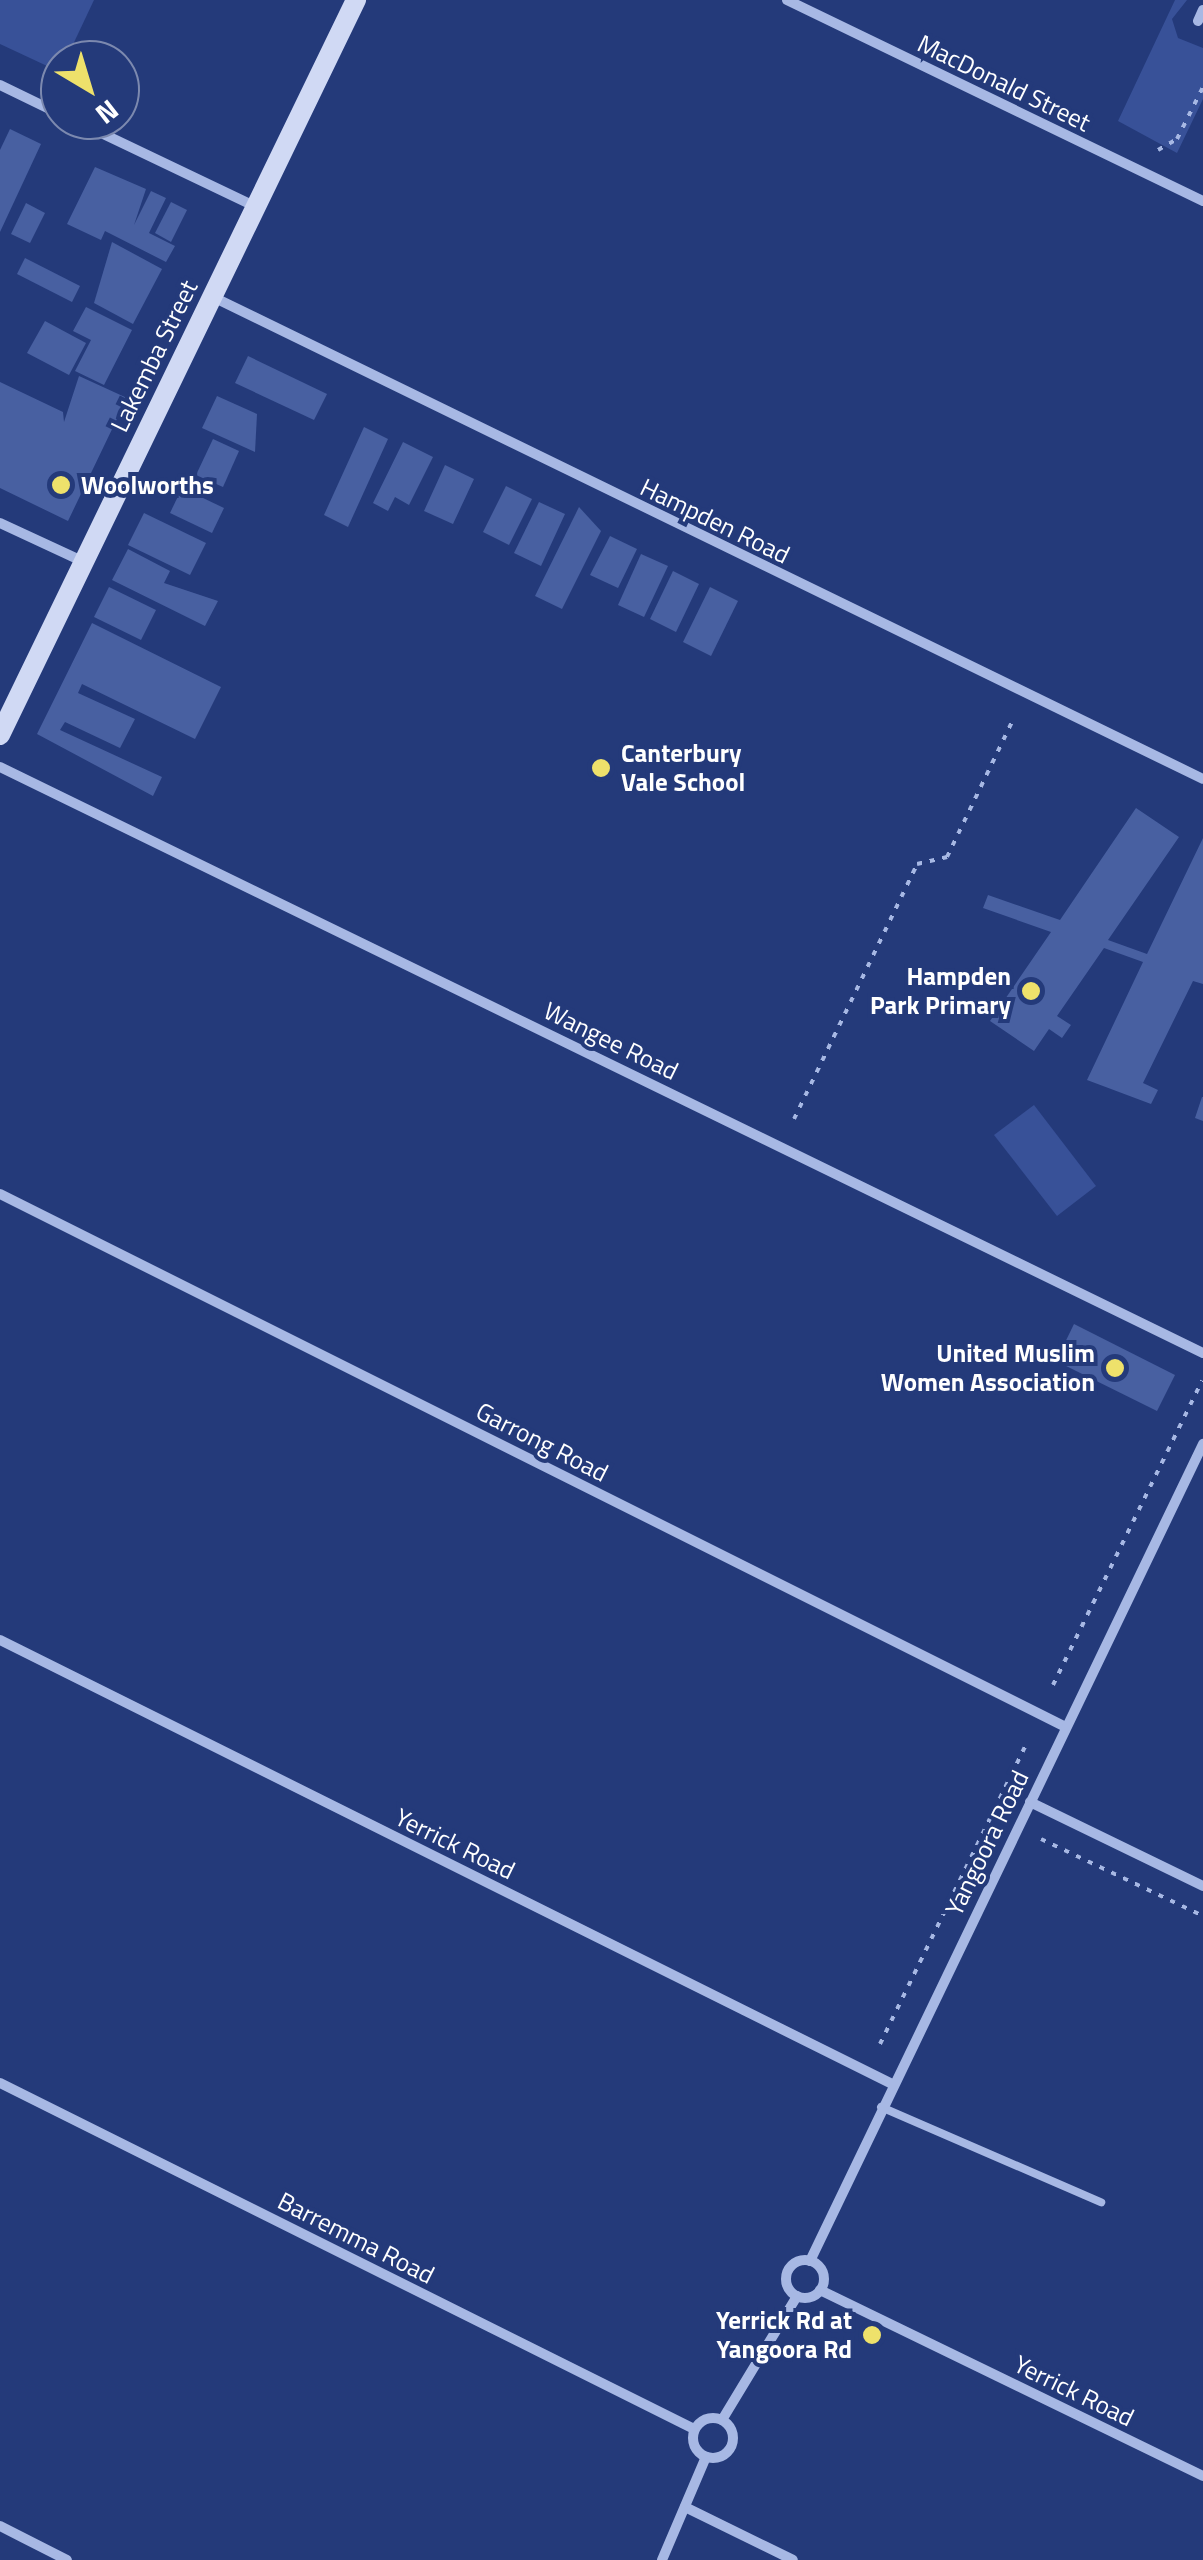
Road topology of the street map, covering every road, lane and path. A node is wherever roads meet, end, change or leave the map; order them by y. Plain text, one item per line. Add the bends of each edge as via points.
1 (356, 0) edge
2 (787, 0) edge
3 (0, 85) edge
4 (1203, 87) edge
5 (40, 104) edge
6 (116, 140) edge
7 (1158, 150) dead end
8 (1203, 201) edge
9 (254, 206) junction
10 (210, 296) junction
11 (0, 522) edge
12 (84, 562) junction
13 (1014, 718) dead end
14 (0, 735) edge
15 (0, 767) edge
16 (1203, 780) edge
17 (794, 1119) dead end
18 (0, 1194) edge
19 (1203, 1353) edge
20 (1202, 1381) edge
21 (1203, 1444) edge
22 (0, 1640) edge
23 (1053, 1684) dead end
24 (1066, 1726) junction
25 (1028, 1741) dead end
26 (1030, 1802) junction
27 (1041, 1839) dead end
28 (1203, 1886) edge
29 (1203, 1916) edge
30 (880, 2044) dead end
31 (0, 2083) edge
32 (892, 2084) junction
33 (881, 2108) junction
34 (1101, 2202) dead end
35 (810, 2261) junction
36 (820, 2290) junction
37 (797, 2296) junction
38 (722, 2420) junction
39 (694, 2430) junction
40 (706, 2457) junction
41 (1203, 2476) edge
42 (685, 2506) junction
43 (0, 2526) edge
44 (67, 2560) edge
45 (662, 2560) edge
46 (794, 2560) edge

1 - 9 main road, Lakemba Street
2 - 8 street, MacDonald Street
3 - 5 street
4 - 7 path via 1178,139
6 - 9 street
9 - 10 main road, Lakemba Street
10 - 12 main road, Lakemba Street
10 - 16 street, Hampden Road
11 - 12 street
12 - 14 main road, Lakemba Street
13 - 17 path via 946,857 918,864
15 - 19 street, Wangee Road
18 - 24 street, Garrong Road
20 - 23 path
21 - 24 street, Yangoora Road
22 - 32 street, Yerrick Road
24 - 26 street, Yangoora Road
25 - 30 path, Yangoora Road
26 - 28 street
26 - 32 street, Yangoora Road
27 - 29 path
31 - 39 street, Barremma Road
32 - 33 street, Yangoora Road
33 - 34 lane
33 - 35 street, Yangoora Road
35 - 36 street via 823,2273
35 - 37 street, Yangoora Road via 788,2273
36 - 37 street
36 - 41 street, Yerrick Road
37 - 38 street
38 - 39 street
38 - 40 street via 732,2442
39 - 40 street
40 - 42 street
42 - 45 street
42 - 46 street
43 - 44 street

